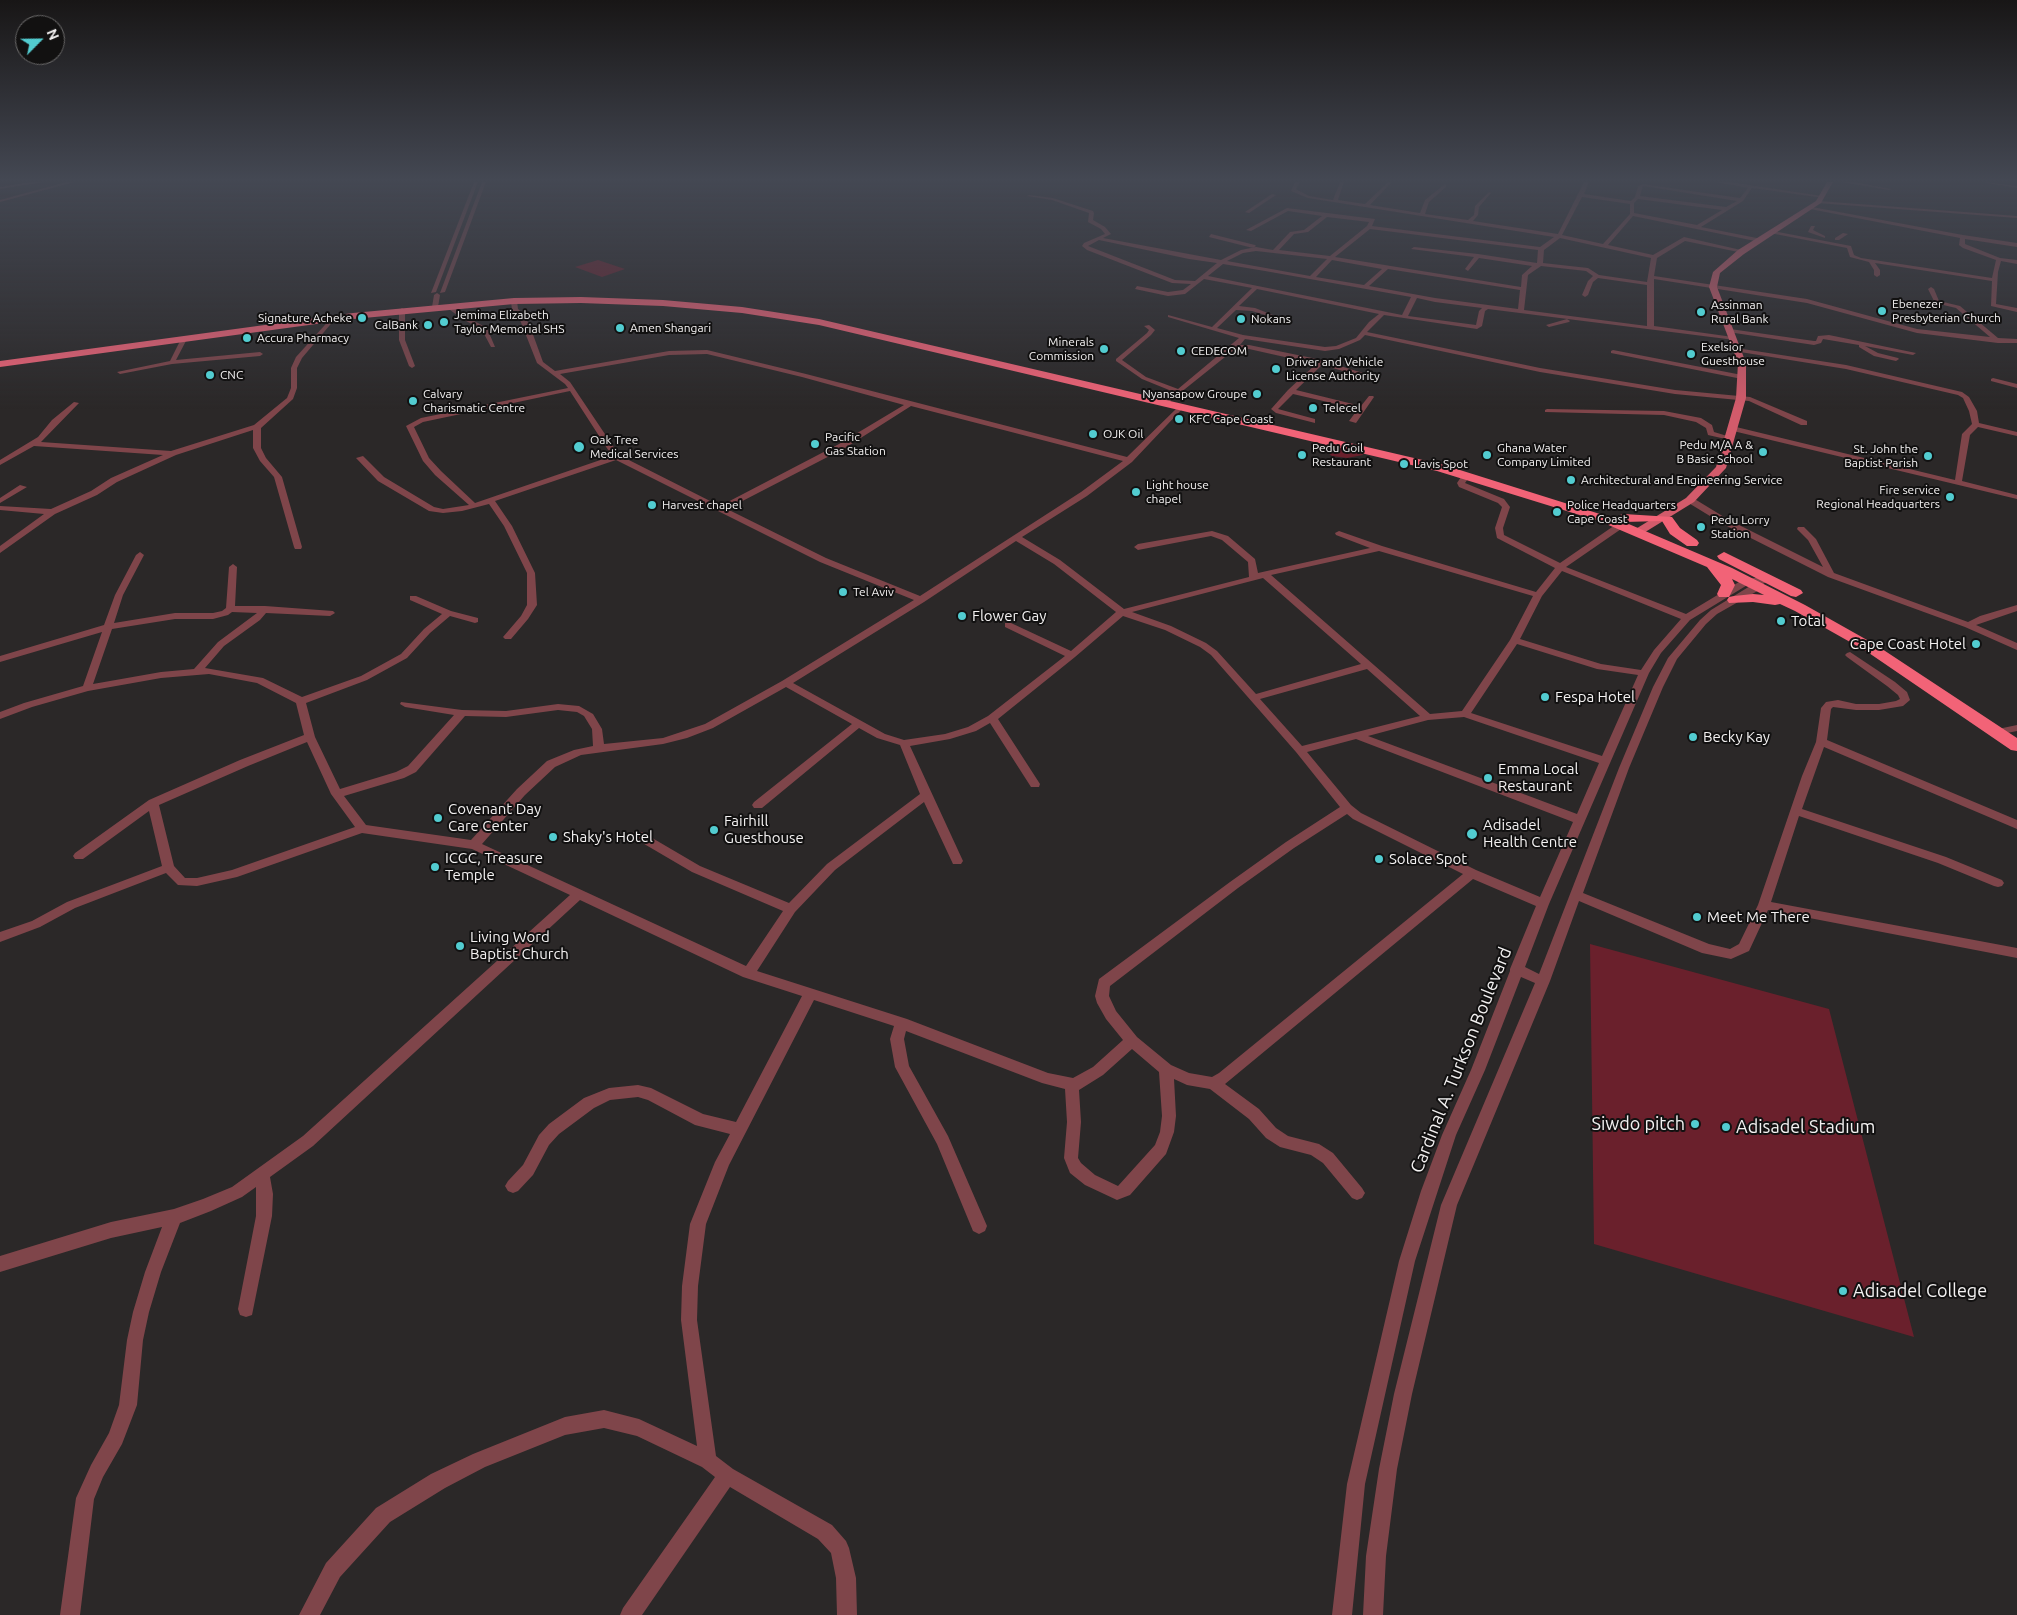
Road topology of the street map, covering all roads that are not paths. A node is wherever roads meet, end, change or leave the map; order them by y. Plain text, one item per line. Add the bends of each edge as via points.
1 (454, 257) edge
2 (457, 257) edge
3 (1113, 257) edge
4 (1192, 257) edge
5 (1232, 257) edge
6 (1326, 257) edge
7 (1477, 257) edge
8 (1488, 257) edge
9 (1539, 257) edge
10 (1654, 257) edge
11 (1735, 257) edge
12 (1854, 257) edge
13 (1994, 257) edge
14 (1331, 258) junction
15 (1999, 259) junction
16 (1224, 262) junction
17 (1872, 262) junction
18 (2017, 262) edge
19 (1538, 264) junction
20 (1386, 268) junction
21 (1468, 269) dead end
22 (1597, 276) junction
23 (1877, 276) dead end
24 (1204, 277) junction
25 (1312, 277) junction
26 (1995, 280) junction
27 (1650, 281) junction
28 (1197, 283) junction
29 (1365, 287) junction
30 (1713, 287) junction
31 (1137, 288) dead end
32 (1255, 288) junction
33 (1522, 289) junction
34 (1931, 289) dead end
35 (1585, 295) dead end
36 (1415, 296) junction
37 (441, 300) junction
38 (514, 301) junction
39 (531, 301) junction
40 (1486, 307) junction
41 (1235, 308) junction
42 (402, 310) junction
43 (2017, 310) edge
44 (1521, 312) junction
45 (1383, 313) junction
46 (521, 314) junction
47 (1170, 316) dead end
48 (1404, 316) junction
49 (333, 318) junction
50 (1276, 318) dead end
51 (1576, 318) junction
52 (1549, 325) dead end
53 (1147, 326) dead end
54 (1652, 328) junction
55 (1213, 329) junction
56 (1364, 333) junction
57 (1658, 334) dead end
58 (1243, 337) junction
59 (184, 339) junction
60 (1733, 341) junction
61 (1998, 341) junction
62 (2014, 341) edge
63 (1858, 343) junction
64 (493, 346) dead end
65 (2017, 346) edge
66 (1236, 347) junction
67 (1613, 352) dead end
68 (1913, 353) dead end
69 (260, 354) dead end
70 (1896, 359) dead end
71 (1316, 361) junction
72 (172, 362) junction
73 (0, 364) edge
74 (412, 366) dead end
75 (120, 372) dead end
76 (554, 373) junction
77 (1371, 377) dead end
78 (1742, 377) junction
79 (1993, 380) dead end
80 (2017, 386) edge
81 (572, 389) junction
82 (1290, 391) junction
83 (1179, 392) junction
84 (1371, 397) dead end
85 (1741, 398) junction
86 (76, 403) dead end
87 (1165, 403) junction
88 (910, 404) junction
89 (1181, 407) junction
90 (1361, 408) junction
91 (1547, 411) dead end
92 (1312, 421) dead end
93 (1352, 421) dead end
94 (1804, 423) dead end
95 (1976, 424) junction
96 (257, 427) junction
97 (1732, 428) junction
98 (2017, 434) edge
99 (1730, 438) junction
100 (33, 444) junction
101 (173, 453) junction
102 (616, 456) junction
103 (360, 458) dead end
104 (1129, 460) junction
105 (0, 463) edge
106 (1440, 468) junction
107 (1466, 476) junction
108 (1958, 482) junction
109 (23, 487) dead end
110 (2017, 497) edge
111 (1690, 500) junction
112 (0, 501) edge
113 (491, 501) junction
114 (474, 506) junction
115 (0, 508) edge
116 (722, 508) junction
117 (52, 512) junction
118 (1622, 521) junction
119 (1654, 525) junction
120 (1801, 529) dead end
121 (1339, 533) dead end
122 (1016, 537) junction
123 (298, 547) dead end
124 (1138, 547) dead end
125 (1379, 548) junction
126 (0, 550) edge
127 (140, 555) dead end
128 (1703, 560) junction
129 (233, 567) dead end
130 (1560, 567) junction
131 (1830, 575) junction
132 (1259, 576) junction
133 (1758, 580) junction
134 (1538, 595) junction
135 (1729, 597) junction
136 (413, 598) dead end
137 (921, 600) junction
138 (1800, 608) junction
139 (2017, 608) edge
140 (230, 609) junction
141 (265, 609) junction
142 (1122, 612) junction
143 (330, 613) dead end
144 (448, 613) junction
145 (1687, 618) junction
146 (475, 620) dead end
147 (1008, 625) dead end
148 (1968, 626) junction
149 (107, 627) junction
150 (508, 637) dead end
151 (1515, 640) junction
152 (2017, 647) edge
153 (1656, 652) junction
154 (1072, 655) junction
155 (1850, 655) dead end
156 (1673, 658) junction
157 (0, 659) edge
158 (1369, 665) junction
159 (196, 672) junction
160 (1644, 673) junction
161 (786, 683) junction
162 (87, 688) junction
163 (1253, 698) junction
164 (301, 701) junction
165 (405, 704) dead end
166 (462, 713) junction
167 (1465, 714) junction
168 (0, 716) edge
169 (1428, 717) junction
170 (992, 718) junction
171 (858, 724) junction
172 (2010, 729) edge
173 (1356, 735) junction
174 (310, 737) junction
175 (1821, 742) junction
176 (904, 743) junction
177 (2017, 744) edge
178 (600, 748) junction
179 (1300, 750) junction
180 (1606, 762) junction
181 (1035, 784) dead end
182 (337, 794) junction
183 (926, 795) junction
184 (153, 803) junction
185 (758, 805) dead end
186 (1347, 808) junction
187 (1796, 811) junction
188 (1580, 820) junction
189 (2017, 825) edge
190 (362, 829) junction
191 (638, 834) dead end
192 (474, 845) junction
193 (79, 856) dead end
194 (957, 861) dead end
195 (168, 868) junction
196 (1472, 873) junction
197 (1998, 883) dead end
198 (579, 894) junction
199 (1576, 895) junction
200 (1543, 904) junction
201 (1764, 905) junction
202 (791, 909) junction
203 (0, 937) edge
204 (2017, 954) edge
205 (1516, 969) junction
206 (748, 973) junction
207 (1543, 981) junction
208 (810, 994) junction
209 (902, 1023) junction
210 (1132, 1041) junction
211 (1166, 1069) junction
212 (1213, 1083) junction
213 (1074, 1085) junction
214 (740, 1130) junction
215 (262, 1175) junction
216 (513, 1186) dead end
217 (1358, 1193) dead end
218 (174, 1217) junction
219 (979, 1226) dead end
220 (0, 1264) edge
221 (246, 1309) dead end
222 (708, 1461) junction
223 (727, 1475) junction
224 (70, 1615) edge
225 (309, 1615) edge
226 (630, 1615) edge
227 (847, 1615) edge
228 (1342, 1615) edge
229 (1372, 1615) edge

1 - 37 street
2 - 37 street
3 - 28 street via 1174,282
4 - 16 street
5 - 16 street
6 - 14 street
7 - 21 street
8 - 19 street
9 - 19 street
10 - 27 street
11 - 30 main road via 1717,272
12 - 17 street
13 - 15 street
14 - 20 street
14 - 25 street
15 - 18 street
15 - 26 street
16 - 24 street
16 - 25 street
17 - 23 street
17 - 26 street
19 - 22 street via 1588,270
19 - 33 street via 1525,275
20 - 29 street
20 - 33 street
22 - 27 street
22 - 35 street
24 - 28 street
24 - 32 street
25 - 29 street
26 - 43 street via 1993,304
27 - 30 street
27 - 54 street
28 - 31 street via 1177,294
29 - 36 street
30 - 60 main road
30 - 61 street via 1816,303 1917,331
32 - 41 street
32 - 45 street
33 - 44 street
34 - 61 street via 1937,302 1964,311
36 - 40 street
36 - 48 street
37 - 38 highway
37 - 42 highway via 416,309
37 - 64 street via 484,329
38 - 39 highway
38 - 46 street via 515,310
39 - 46 street
39 - 87 highway via 653,302 763,312 850,329
40 - 44 street
40 - 48 street via 1477,328
41 - 50 street via 1254,309
41 - 55 street
42 - 49 highway
42 - 74 street via 402,340
44 - 51 street
45 - 48 street
45 - 56 street
46 - 76 street via 538,360
47 - 55 street
49 - 59 highway
49 - 96 street via 299,357 294,368 294,388 290,399
51 - 52 street
51 - 54 street
53 - 83 street via 1152,330 1149,334 1118,360 1144,378
54 - 60 street
55 - 58 street
56 - 58 street via 1348,345 1326,349
56 - 85 street via 1540,370 1675,392
57 - 60 street via 1680,339
58 - 66 street
59 - 72 street
59 - 73 highway
60 - 63 street via 1814,344 1823,337
60 - 78 main road via 1742,363
60 - 95 street via 1960,394 1966,397
61 - 62 street
62 - 65 street
63 - 68 street
63 - 70 street via 1872,353
66 - 71 street
66 - 83 street
67 - 78 street
69 - 72 street
71 - 77 street
71 - 82 street via 1319,364
72 - 75 street
76 - 81 street
76 - 88 street via 668,354 707,352
78 - 85 main road
79 - 80 street
81 - 102 street
81 - 114 street via 412,424 426,460
82 - 90 street
82 - 92 street via 1274,409
83 - 87 street
84 - 90 street
85 - 94 street via 1760,402
85 - 97 main road
86 - 100 street
87 - 89 highway
88 - 104 street
88 - 116 street via 842,446
89 - 104 street
89 - 106 highway
90 - 93 street
91 - 99 street via 1664,413 1698,420 1709,427 1711,433
95 - 98 street
95 - 108 street via 1966,434
96 - 101 street
96 - 123 street via 257,448 278,477
97 - 99 main road
97 - 108 street
99 - 111 main road via 1717,474
100 - 101 street
100 - 105 street
101 - 117 street
102 - 113 street
102 - 116 street
103 - 114 street via 381,479 432,509 462,510
104 - 122 street via 1084,494
106 - 107 highway
106 - 118 highway via 1539,492
107 - 118 highway
107 - 130 street via 1462,485 1494,498 1506,507 1499,528 1500,536
108 - 110 street
109 - 112 street
111 - 119 main road
111 - 131 street
113 - 114 street
113 - 150 street via 508,526 531,573 532,605
115 - 117 street
116 - 137 street via 849,572
117 - 126 street
118 - 119 highway
118 - 119 highway
118 - 130 street
119 - 128 highway
119 - 133 highway via 1675,531
120 - 131 street via 1812,539
121 - 125 street
122 - 137 street
122 - 142 street via 1057,562
124 - 132 street via 1212,533 1225,538 1252,560
125 - 132 street
125 - 134 street
127 - 149 street
128 - 133 highway
128 - 135 highway via 1724,577
129 - 140 street
130 - 134 street
130 - 145 street
131 - 148 street
132 - 142 street
132 - 158 street
133 - 135 street, Cardinal A. Turkson Boulevard
133 - 138 highway
133 - 172 highway via 1828,612
134 - 151 street
135 - 138 highway via 1770,600
135 - 145 street, Cardinal A. Turkson Boulevard
135 - 156 street, Cardinal A. Turkson Boulevard
136 - 144 street
137 - 161 street
138 - 177 highway via 1871,648
139 - 148 street
140 - 141 street
140 - 149 street via 225,614 213,616 175,616
141 - 143 street
141 - 159 street via 221,644
142 - 154 street
142 - 163 street via 1168,628 1203,645
144 - 146 street
144 - 164 street via 426,631 404,656 364,678
145 - 153 street, Cardinal A. Turkson Boulevard
147 - 154 street
148 - 152 street
149 - 157 street
149 - 162 street
151 - 160 street via 1600,667
151 - 167 street
153 - 156 street
153 - 160 street, Cardinal A. Turkson Boulevard
154 - 170 street
155 - 175 street via 1891,684 1905,700 1880,708 1830,704 1826,708
156 - 199 street, Cardinal A. Turkson Boulevard via 1628,759
158 - 163 street
158 - 169 street
159 - 162 street
159 - 164 street via 234,674 260,680
160 - 180 street, Cardinal A. Turkson Boulevard
161 - 171 street
161 - 178 street via 709,726 683,736
162 - 168 street
163 - 179 street
164 - 174 street
165 - 166 street
166 - 178 street via 506,714 558,707 579,709 588,714 597,729
166 - 182 street via 412,769
167 - 169 street
167 - 180 street
169 - 173 street
170 - 176 street via 972,729 946,737
170 - 181 street
171 - 176 street
171 - 185 street
172 - 177 highway
173 - 179 street
173 - 188 street
174 - 182 street
174 - 184 street
175 - 187 street
175 - 189 street
176 - 183 street
178 - 192 street via 578,752 551,764
179 - 186 street
180 - 188 street, Cardinal A. Turkson Boulevard
182 - 190 street
183 - 194 street
183 - 202 street via 831,867
184 - 193 street
184 - 195 street
186 - 196 street via 1367,822
186 - 210 street via 1266,862 1104,983 1104,1003
187 - 197 street via 1942,860
187 - 201 street
188 - 200 street, Cardinal A. Turkson Boulevard
190 - 192 street
190 - 195 street via 255,867 197,882 182,882
191 - 202 street via 696,869
192 - 198 street
195 - 203 street via 88,898 36,924
196 - 200 street
196 - 212 street
198 - 206 street
198 - 215 street via 308,1141
199 - 201 street via 1707,949 1731,954 1744,947
199 - 207 street, Cardinal A. Turkson Boulevard
200 - 205 street, Cardinal A. Turkson Boulevard
201 - 204 street
202 - 206 street
205 - 207 street
205 - 228 street, Cardinal A. Turkson Boulevard via 1478,1070 1449,1135 1407,1262 1356,1484
206 - 208 street
207 - 229 street, Cardinal A. Turkson Boulevard via 1449,1205 1388,1469
208 - 209 street
208 - 214 street
209 - 213 street via 1047,1080
209 - 219 street via 897,1039 902,1067 943,1141
210 - 211 street
210 - 213 street via 1098,1071
211 - 212 street via 1187,1079
211 - 213 street via 1169,1116 1161,1150 1125,1190 1117,1193 1074,1168 1071,1158
212 - 217 street via 1254,1114 1271,1133 1285,1142 1314,1149 1328,1158
214 - 216 street via 700,1120 651,1094 638,1091 609,1094 589,1103 554,1129 544,1140 528,1170
214 - 222 street via 698,1224 690,1286 689,1320
215 - 218 street via 237,1192
215 - 221 street via 264,1216
218 - 220 street via 111,1230
218 - 224 street via 153,1272 134,1340 128,1405 116,1438 85,1498
222 - 223 street
222 - 225 street via 639,1428 604,1419 565,1426 530,1439 438,1481 383,1515 333,1570
223 - 226 street
223 - 227 street via 825,1532 838,1548 846,1578

